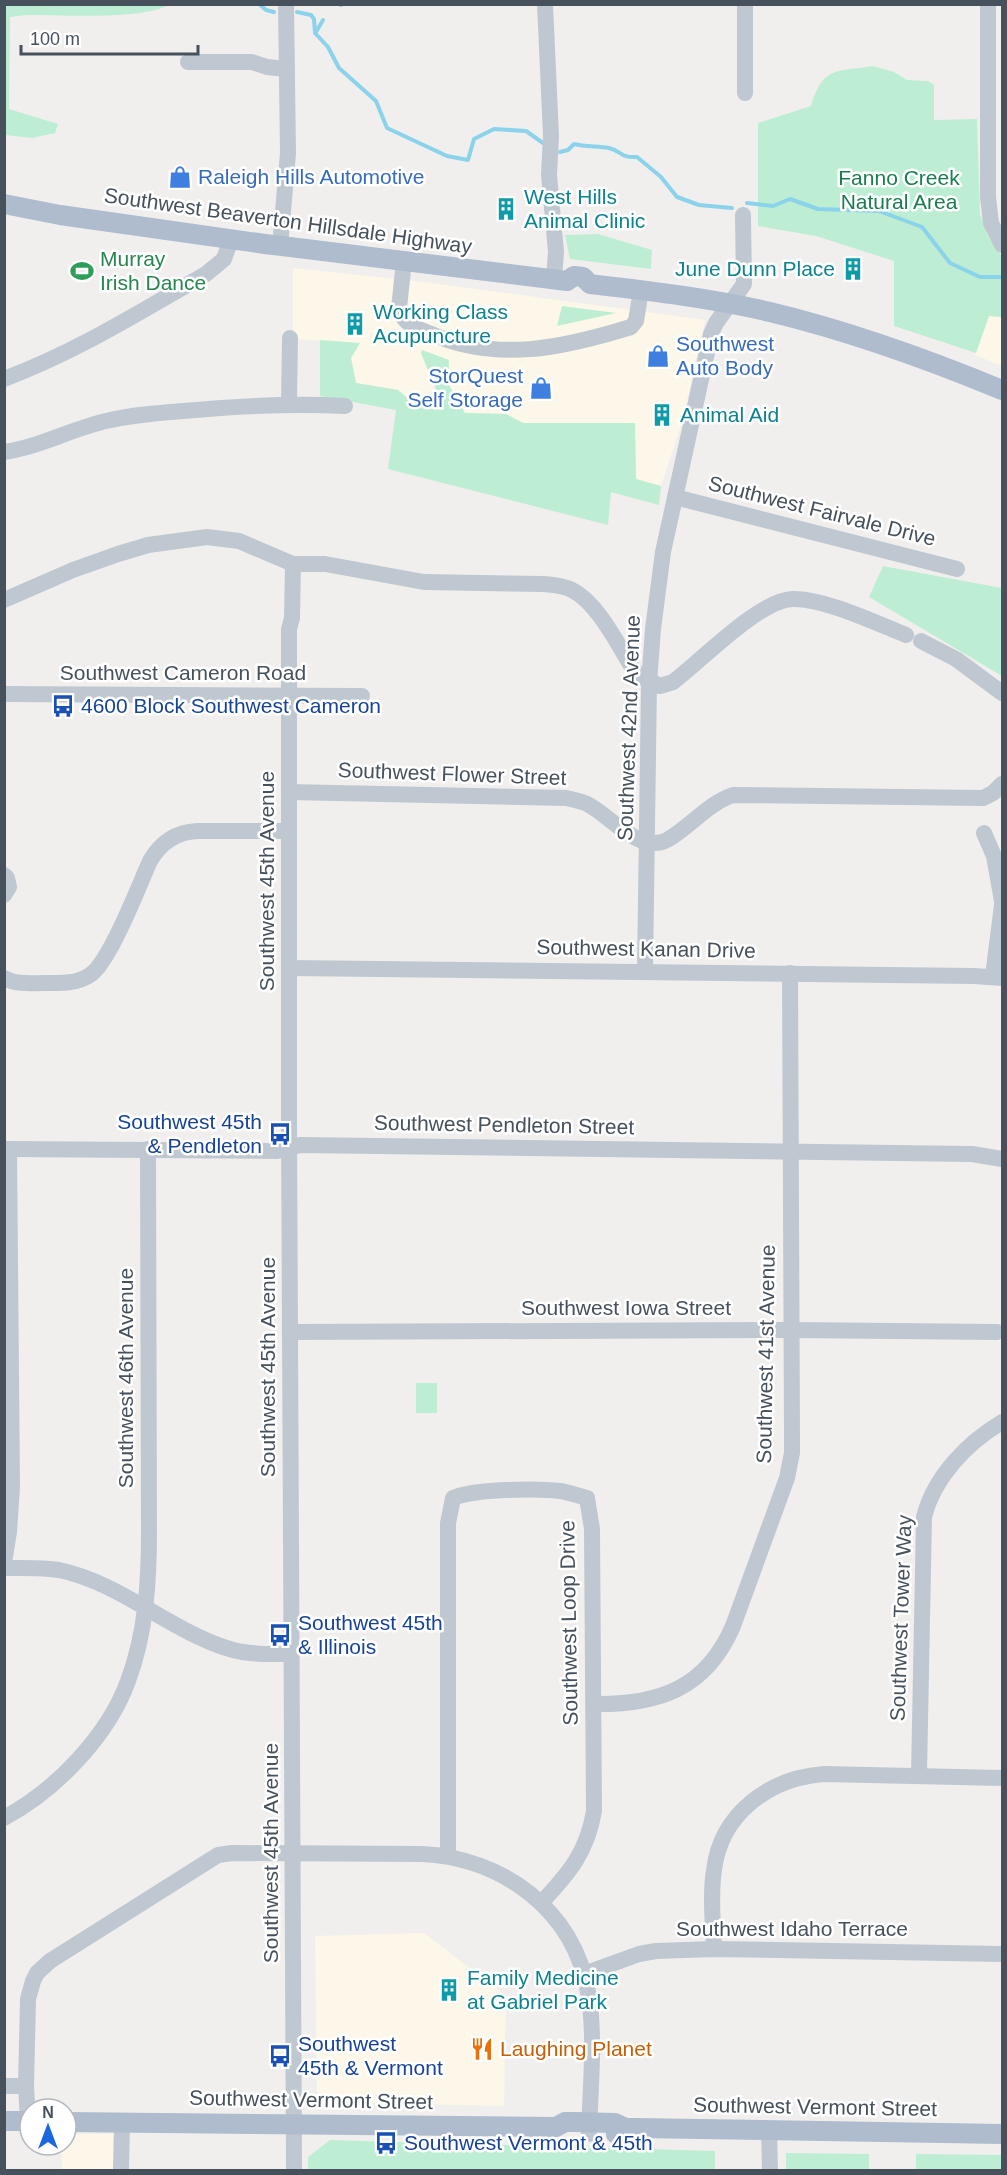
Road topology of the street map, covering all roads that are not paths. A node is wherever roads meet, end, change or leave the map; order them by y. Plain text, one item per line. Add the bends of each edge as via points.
1 (286, 4) edge
2 (545, 4) edge
3 (745, 4) edge
4 (988, 4) edge
5 (188, 62) dead end
6 (287, 69) junction
7 (745, 93) dead end
8 (4, 204) edge
9 (742, 215) dead end
10 (1000, 237) edge
11 (231, 239) junction
12 (280, 246) junction
13 (404, 261) junction
14 (560, 280) junction
15 (641, 290) junction
16 (730, 304) junction
17 (290, 338) dead end
18 (4, 379) edge
19 (1002, 390) edge
20 (289, 404) junction
21 (345, 406) dead end
22 (4, 452) edge
23 (675, 497) junction
24 (293, 564) junction
25 (957, 569) dead end
26 (4, 600) edge
27 (649, 683) junction
28 (1002, 693) edge
29 (4, 694) edge
30 (289, 696) junction
31 (362, 696) dead end
32 (1002, 784) edge
33 (289, 792) junction
34 (289, 831) junction
35 (984, 833) dead end
36 (648, 842) junction
37 (4, 875) edge
38 (4, 895) edge
39 (1002, 903) edge
40 (289, 968) junction
41 (645, 971) junction
42 (790, 973) junction
43 (998, 977) edge
44 (4, 978) edge
45 (7, 1149) edge
46 (148, 1149) junction
47 (289, 1149) junction
48 (789, 1151) junction
49 (1002, 1159) edge
50 (791, 1330) junction
51 (291, 1332) junction
52 (997, 1332) dead end
53 (7, 1421) edge
54 (1000, 1425) edge
55 (4, 1563) edge
56 (4, 1568) edge
57 (145, 1607) junction
58 (292, 1654) junction
59 (594, 1704) junction
60 (919, 1775) junction
61 (1002, 1778) edge
62 (4, 1818) edge
63 (293, 1855) junction
64 (448, 1856) junction
65 (542, 1902) junction
66 (714, 1949) junction
67 (1002, 1954) edge
68 (584, 1974) junction
69 (4, 2086) edge
70 (26, 2086) junction
71 (27, 2097) edge
72 (78, 2121) edge
73 (122, 2122) junction
74 (294, 2123) junction
75 (590, 2128) junction
76 (769, 2130) junction
77 (1002, 2134) edge
78 (121, 2170) edge
79 (294, 2170) edge
80 (770, 2170) edge

1 - 6 street
2 - 14 street via 549,175
3 - 7 street
4 - 10 street via 988,197 991,224
5 - 6 street via 252,62
6 - 12 street via 288,153
8 - 11 main road, Southwest Beaverton Hillsdale Highway
9 - 16 street, Southwest 42nd Avenue via 745,279
11 - 12 main road, Southwest Beaverton Hillsdale Highway
11 - 18 street via 224,260 206,274 83,344
12 - 13 main road, Southwest Beaverton Hillsdale Highway
13 - 14 main road, Southwest Beaverton Hillsdale Highway
13 - 15 street via 399,308 405,322 440,338 485,350 542,349 631,327 636,321
14 - 15 main road, Southwest Beaverton Hillsdale Highway via 572,288 583,289 590,284
15 - 16 main road, Southwest Beaverton Hillsdale Highway
16 - 19 main road, Southwest Beaverton Hillsdale Highway via 871,341
16 - 23 street, Southwest 42nd Avenue via 711,334
17 - 20 street
20 - 21 street
20 - 22 street via 123,418 80,427 26,448
23 - 25 street, Southwest Fairvale Drive
23 - 27 street, Southwest 42nd Avenue via 659,580
24 - 26 street via 239,541 216,537 182,540 148,545 73,570
24 - 27 street via 325,564 424,582 563,586 591,604 633,669
24 - 30 street, Southwest 45th Avenue
27 - 28 street via 660,686 672,682 757,614 784,600 810,601 845,611 914,638 956,660
27 - 36 street, Southwest 42nd Avenue
29 - 30 street, Southwest Cameron Road
30 - 31 street, Southwest Cameron Road
30 - 33 street, Southwest 45th Avenue
32 - 36 street via 982,798 733,795 667,839
33 - 34 street, Southwest 45th Avenue
33 - 36 street, Southwest Flower Street via 566,798 589,805 626,832
34 - 40 street, Southwest 45th Avenue
34 - 44 street via 187,831 170,838 155,852 106,957 92,974 68,982 22,983
35 - 39 street via 994,856
36 - 41 street, Southwest 42nd Avenue
37 - 38 street via 9,887
39 - 43 street
40 - 41 street, Southwest Kanan Drive
40 - 47 street, Southwest 45th Avenue
41 - 42 street, Southwest Kanan Drive
42 - 43 street, Southwest Kanan Drive
42 - 48 street, Southwest 41st Avenue
45 - 46 street, Southwest Pendleton Street
45 - 53 street
46 - 47 street, Southwest Pendleton Street
46 - 57 street, Southwest 46th Avenue via 149,1531
47 - 48 street, Southwest Pendleton Street via 312,1146
47 - 51 street, Southwest 45th Avenue
48 - 49 street, Southwest Pendleton Street via 972,1154
48 - 50 street, Southwest 41st Avenue
50 - 51 street, Southwest Iowa Street
50 - 52 street, Southwest Iowa Street
50 - 59 street, Southwest 41st Avenue via 790,1466 724,1645 705,1670 664,1695 641,1702
51 - 58 street, Southwest 45th Avenue
53 - 55 street via 12,1486
54 - 60 street, Southwest Tower Way via 958,1457 928,1500 924,1517
56 - 57 street via 66,1572
57 - 58 street via 226,1648
57 - 62 street, Southwest 46th Avenue via 128,1681 93,1742 45,1792
58 - 63 street, Southwest 45th Avenue
59 - 64 street, Southwest Loop Drive via 592,1529 587,1498 549,1490 477,1491 453,1498 448,1523
59 - 65 street, Southwest Loop Drive via 592,1827 574,1867
60 - 61 street
60 - 66 street via 809,1775 785,1781 748,1805 724,1835 716,1858
63 - 64 street
63 - 70 street via 218,1856 42,1969 33,1981 28,1999
63 - 74 street, Southwest 45th Avenue
64 - 65 street via 506,1876
65 - 68 street via 567,1934
66 - 67 street, Southwest Idaho Terrace
66 - 68 street, Southwest Idaho Terrace via 639,1954
68 - 75 street via 591,2018
69 - 70 street
70 - 71 street
72 - 73 main road, Southwest Vermont Street
73 - 74 main road, Southwest Vermont Street
73 - 78 street
74 - 75 main road, Southwest Vermont Street via 556,2127 564,2134
74 - 79 street, Southwest 45th Avenue
75 - 76 main road, Southwest Vermont Street via 614,2135 626,2128
76 - 77 main road, Southwest Vermont Street
76 - 80 street

